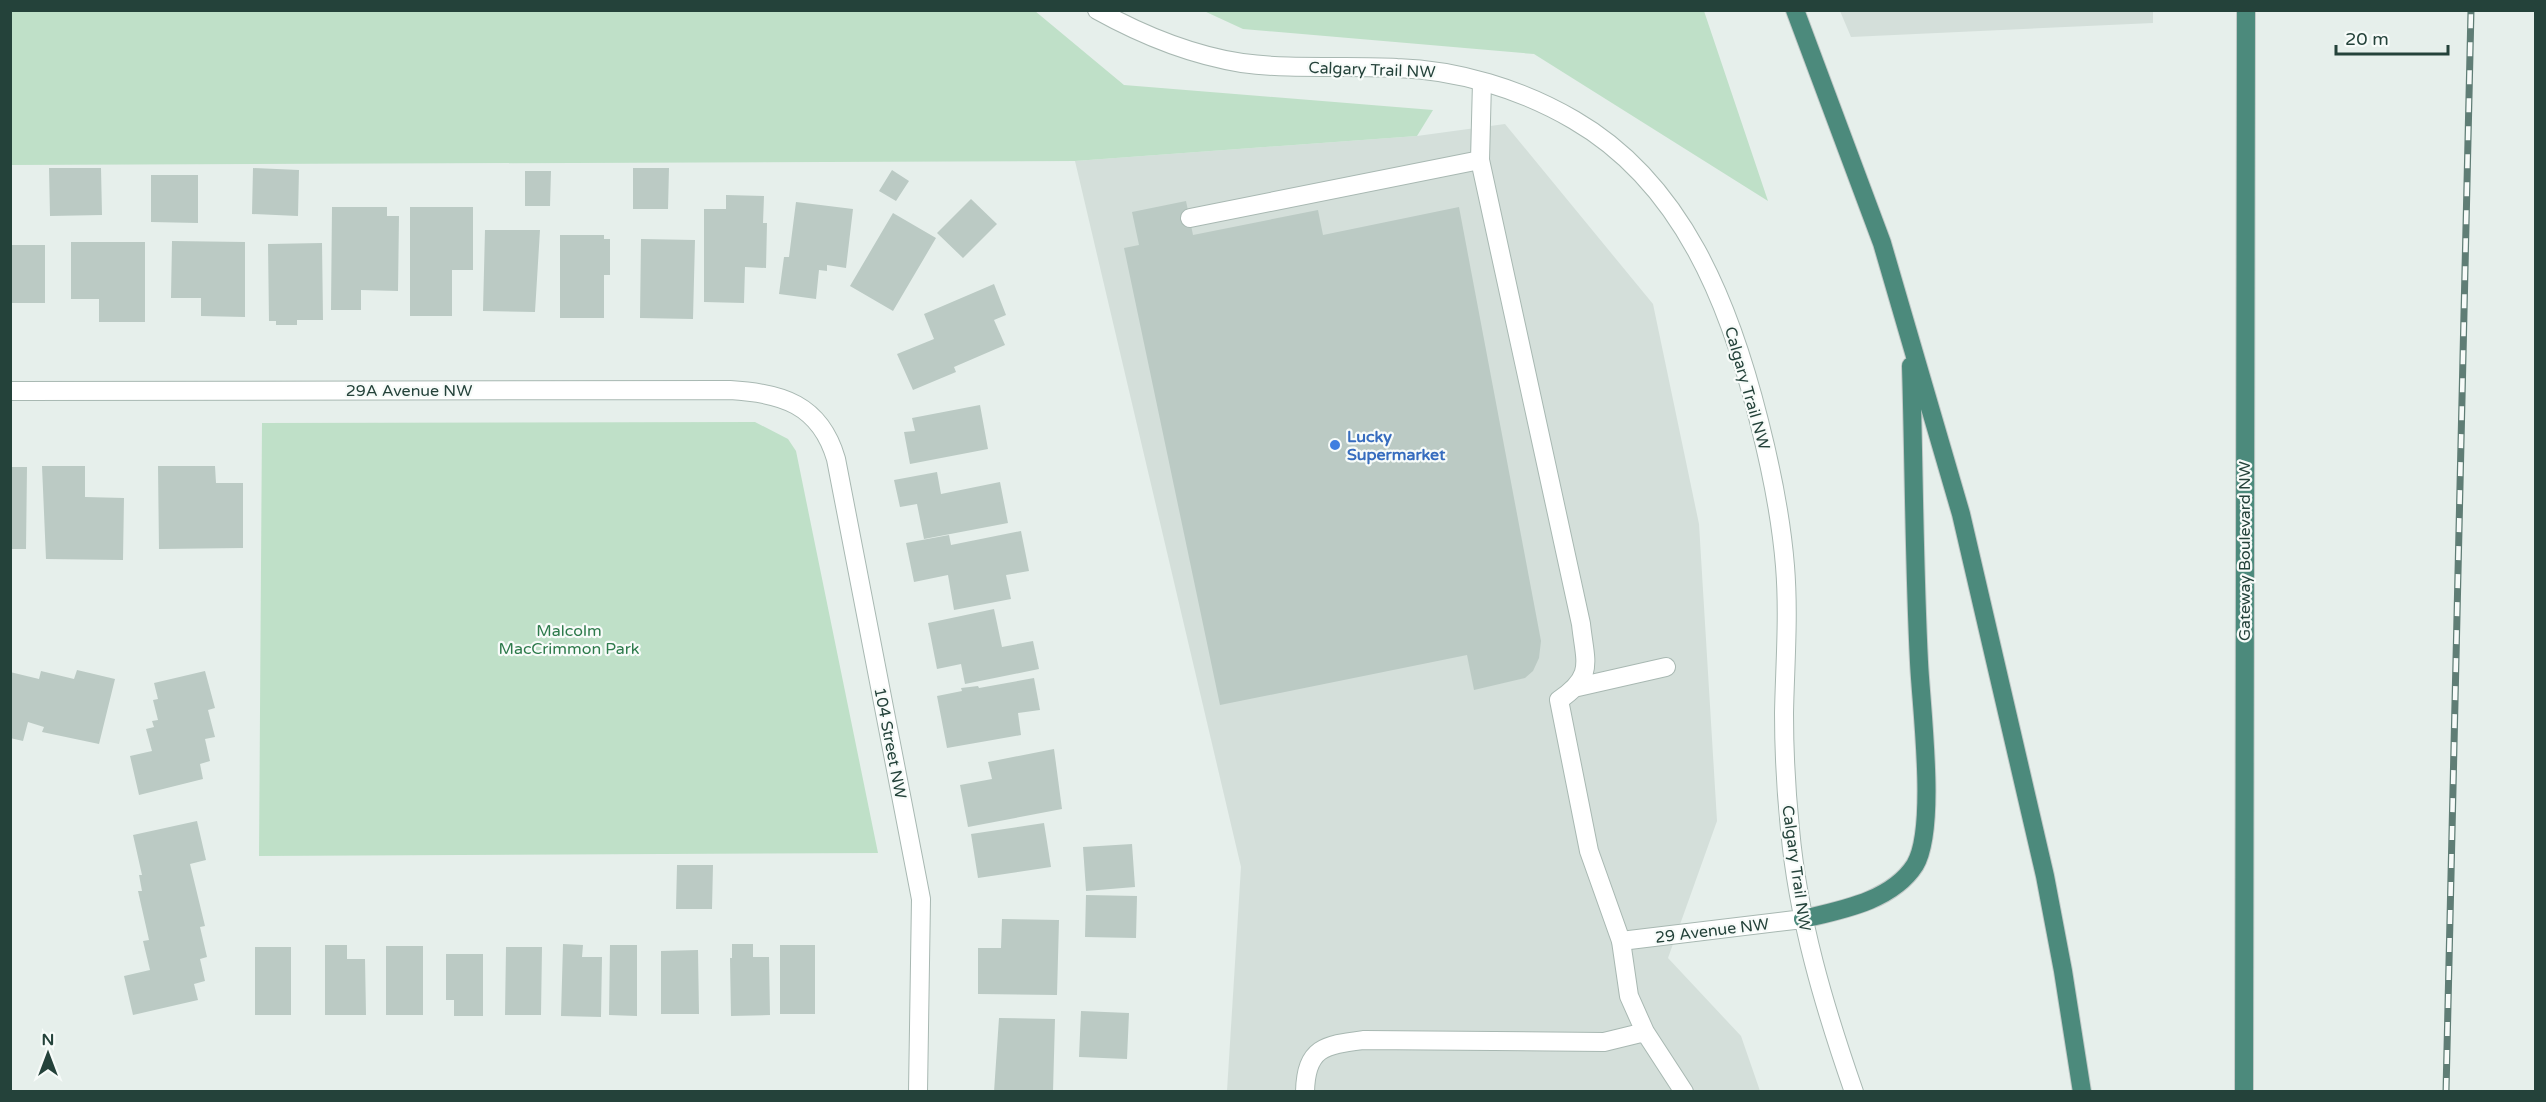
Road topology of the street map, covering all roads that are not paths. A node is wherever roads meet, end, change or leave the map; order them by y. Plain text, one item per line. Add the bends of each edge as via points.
1 (1097, 10) edge
2 (1795, 10) edge
3 (2246, 10) edge
4 (1482, 82) junction
5 (1480, 160) junction
6 (1190, 218) dead end
7 (1910, 340) junction
8 (10, 391) edge
9 (804, 408) joint
10 (1666, 668) dead end
11 (1578, 687) junction
12 (1803, 919) junction
13 (1621, 941) junction
14 (1645, 1032) junction
15 (918, 1092) edge
16 (1305, 1092) edge
17 (1684, 1092) edge
18 (1854, 1092) edge
19 (2082, 1092) edge
20 (2244, 1092) edge

1 - 4 street, Calgary Trail NW via 1130,29 1179,47 1244,63 1431,70
2 - 7 highway via 1882,243
3 - 20 highway, Gateway Boulevard NW
4 - 5 street
4 - 12 street, Calgary Trail NW via 1574,120 1618,150 1656,190 1688,233 1738,343 1766,446 1785,565 1785,766
5 - 6 street
5 - 11 street via 1581,624 1585,671
7 - 12 highway via 1926,802 1923,841 1914,865 1892,887 1869,901
7 - 19 highway via 1961,514 2045,876
8 - 9 street, 29A Avenue NW via 729,390 780,396
9 - 15 street, 104 Street NW via 831,441 836,459 921,899
10 - 11 street
11 - 13 street via 1559,700 1589,851
12 - 13 street, 29 Avenue NW
12 - 18 street, Calgary Trail NW
13 - 14 street via 1629,996
14 - 16 street via 1604,1042 1364,1040 1335,1044 1313,1056 1306,1069
14 - 17 street

